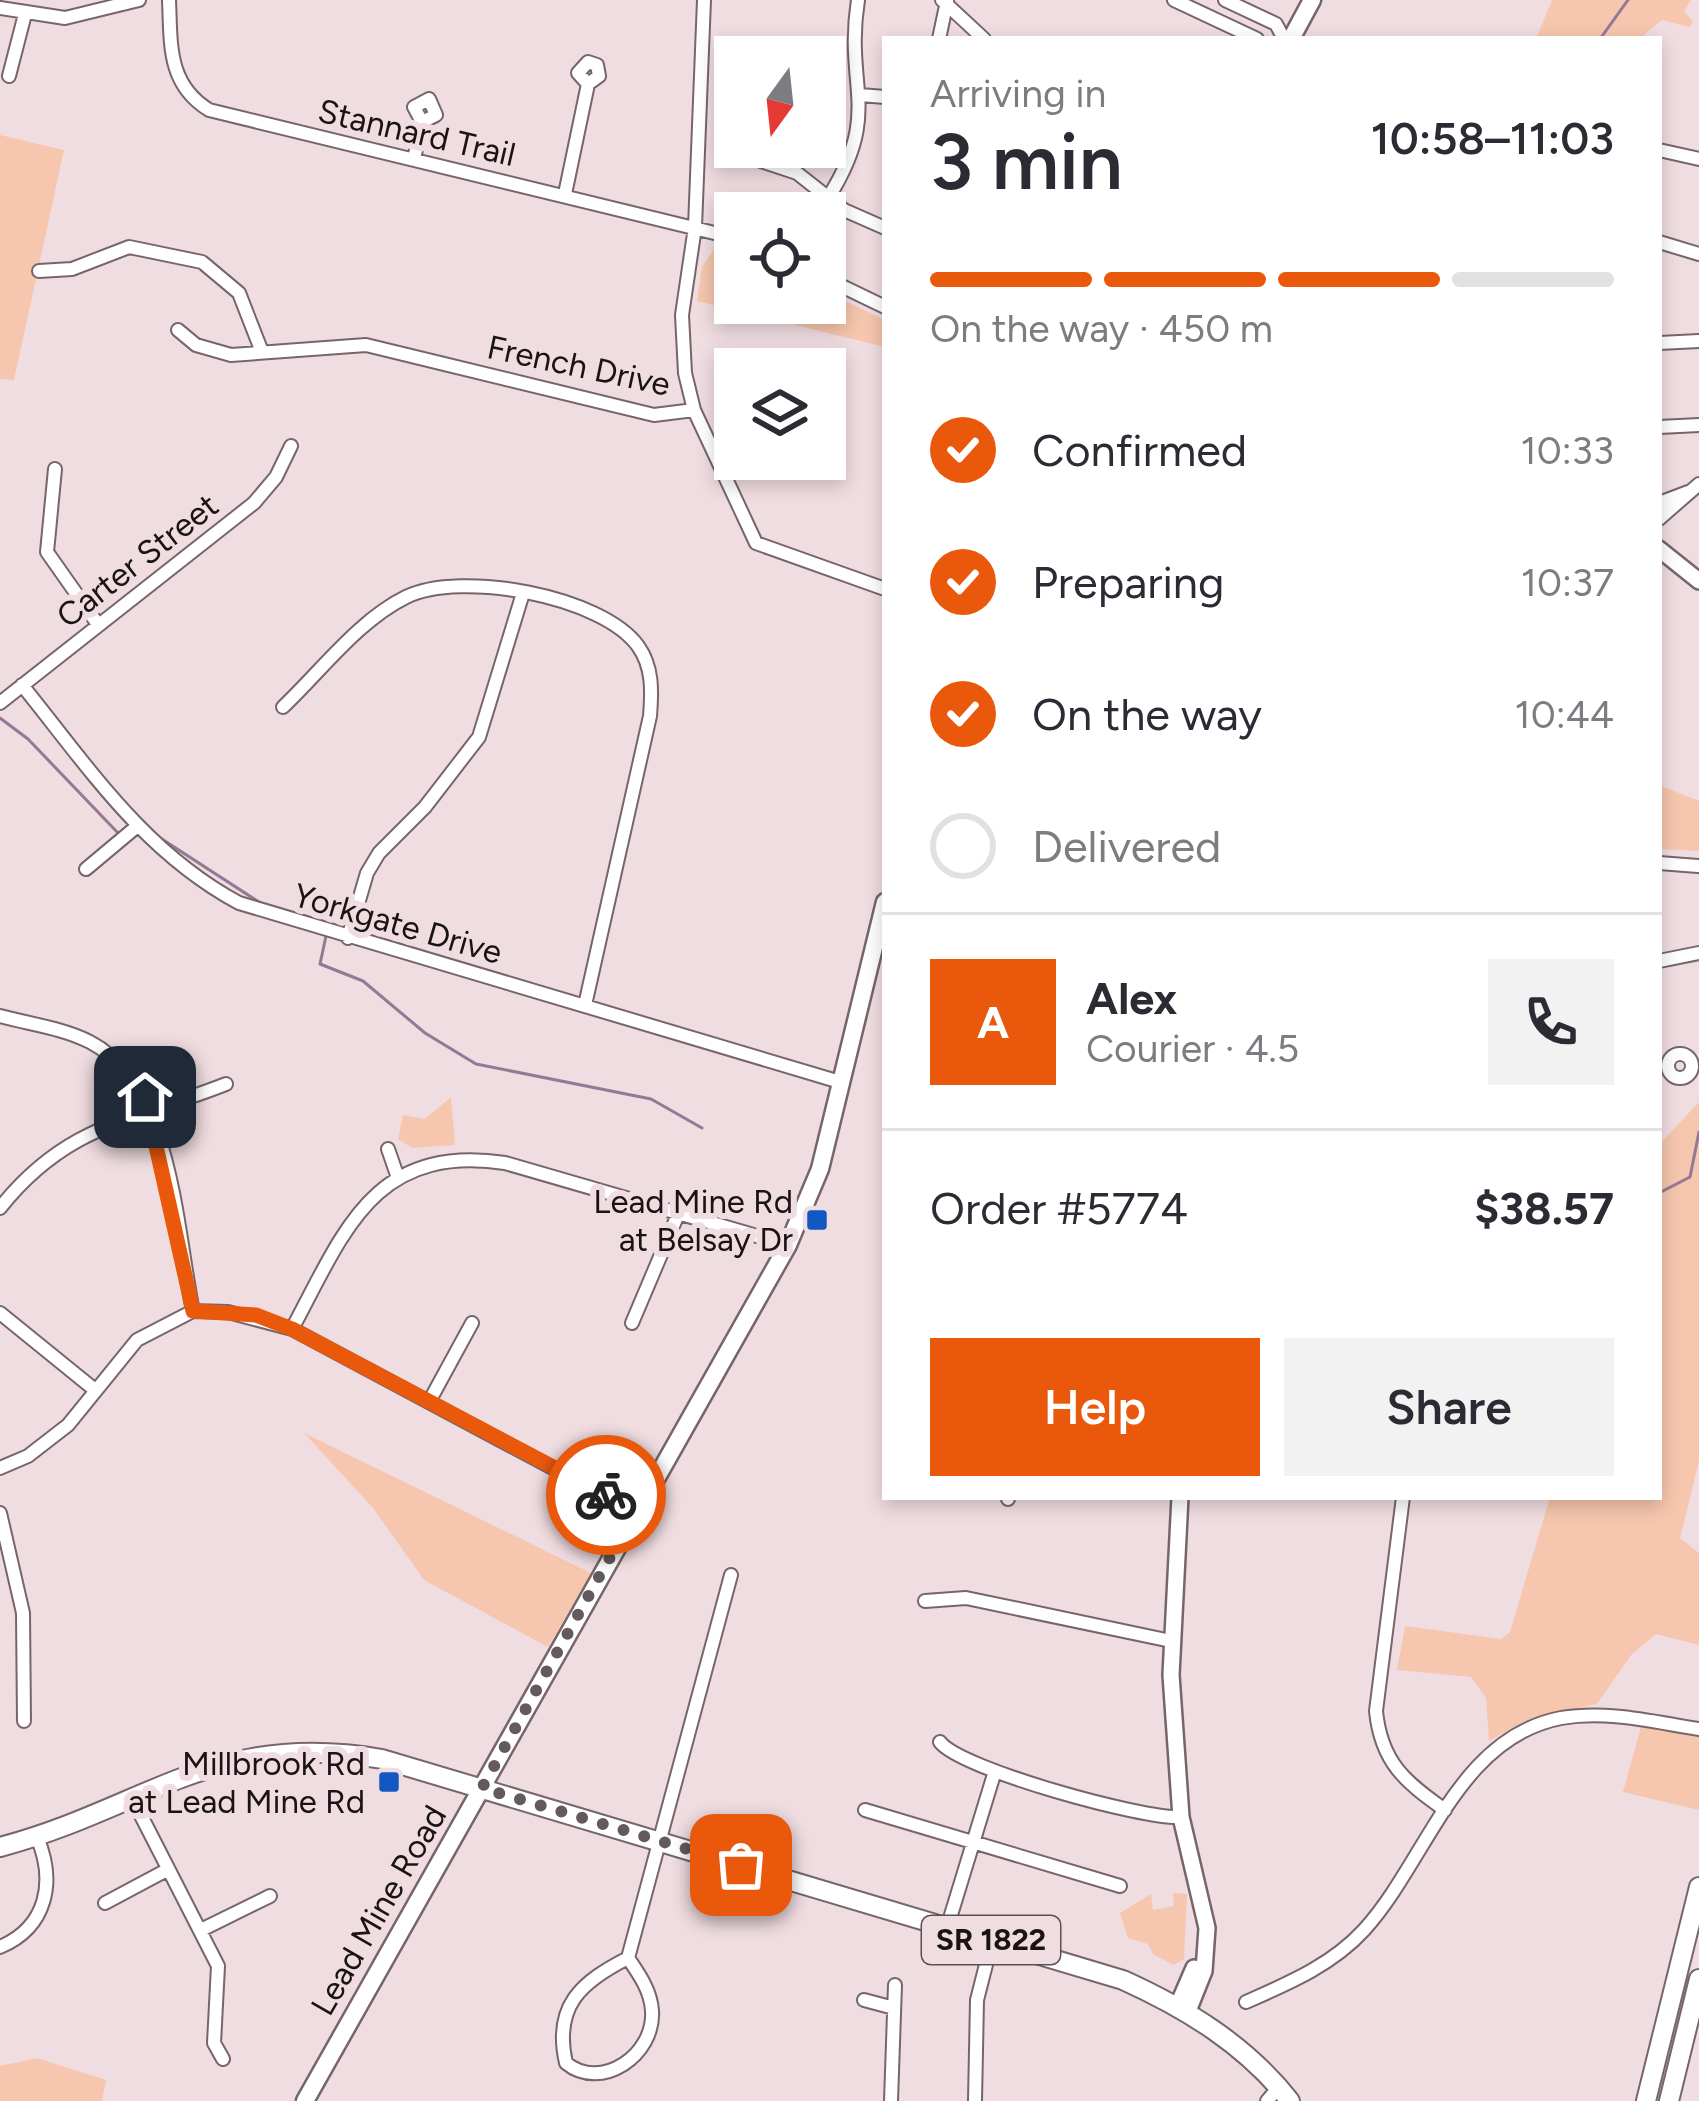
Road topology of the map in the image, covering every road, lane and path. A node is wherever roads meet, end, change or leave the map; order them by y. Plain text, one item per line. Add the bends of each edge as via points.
1 (140, 0) edge
2 (170, 0) edge
3 (704, 0) edge
4 (858, 0) edge
5 (1174, 0) edge
6 (1225, 0) edge
7 (1312, 0) edge
8 (65, 1) edge
9 (945, 1) edge
10 (1, 5) edge
11 (1197, 5) edge
12 (25, 14) junction
13 (65, 18) junction
14 (939, 36) edge
15 (981, 36) edge
16 (1252, 36) edge
17 (1285, 36) edge
18 (1289, 36) edge
19 (9, 76) dead end
20 (588, 84) dead end
21 (860, 95) junction
22 (882, 97) edge
23 (422, 122) dead end
24 (1662, 150) edge
25 (1697, 154) edge
26 (414, 159) junction
27 (782, 168) edge
28 (821, 192) edge
29 (831, 192) edge
30 (565, 194) junction
31 (846, 210) edge
32 (882, 226) edge
33 (695, 227) junction
34 (714, 232) edge
35 (1662, 243) edge
36 (1699, 254) edge
37 (39, 271) dead end
38 (846, 288) edge
39 (882, 306) edge
40 (178, 330) dead end
41 (1699, 341) edge
42 (1662, 344) edge
43 (262, 352) junction
44 (694, 410) junction
45 (1699, 425) edge
46 (1662, 427) edge
47 (291, 446) dead end
48 (55, 469) dead end
49 (1694, 488) edge
50 (1662, 502) edge
51 (1662, 516) edge
52 (1662, 551) edge
53 (1699, 581) edge
54 (882, 588) edge
55 (523, 593) junction
56 (97, 623) junction
57 (22, 685) junction
58 (0, 703) edge
59 (283, 707) dead end
60 (135, 828) junction
61 (1662, 864) edge
62 (86, 869) dead end
63 (1698, 870) edge
64 (882, 914) edge
65 (348, 938) junction
66 (1699, 953) edge
67 (1662, 960) edge
68 (585, 1005) junction
69 (0, 1016) edge
70 (840, 1082) junction
71 (226, 1084) dead end
72 (153, 1112) junction
73 (388, 1150) dead end
74 (397, 1174) junction
75 (0, 1208) edge
76 (679, 1212) junction
77 (788, 1245) junction
78 (193, 1311) junction
79 (0, 1313) edge
80 (472, 1323) dead end
81 (632, 1323) dead end
82 (292, 1329) junction
83 (95, 1390) junction
84 (430, 1400) junction
85 (0, 1468) edge
86 (1180, 1500) edge
87 (1403, 1500) edge
88 (635, 1512) junction
89 (0, 1513) edge
90 (731, 1575) dead end
91 (925, 1601) dead end
92 (1171, 1641) junction
93 (24, 1720) dead end
94 (1699, 1729) edge
95 (940, 1742) dead end
96 (995, 1771) junction
97 (482, 1788) junction
98 (131, 1795) junction
99 (865, 1810) dead end
100 (1444, 1810) junction
101 (1181, 1817) junction
102 (37, 1837) junction
103 (658, 1840) junction
104 (974, 1841) junction
105 (0, 1846) edge
106 (165, 1871) junction
107 (1120, 1886) dead end
108 (1699, 1887) edge
109 (271, 1896) dead end
110 (106, 1904) dead end
111 (947, 1928) junction
112 (201, 1930) junction
113 (992, 1940) junction
114 (0, 1947) edge
115 (628, 1958) junction
116 (1699, 1979) edge
117 (895, 1985) dead end
118 (864, 2000) dead end
119 (1246, 2002) dead end
120 (894, 2008) junction
121 (1183, 2008) junction
122 (223, 2059) dead end
123 (1279, 2096) edge
124 (305, 2101) edge
125 (891, 2101) edge
126 (975, 2101) edge
127 (1646, 2101) edge
128 (1669, 2101) edge

1 - 13 street
2 - 26 street, Stannard Trail via 175,71 198,104
3 - 33 street
4 - 21 street
5 - 11 street
6 - 17 street
7 - 18 main road
8 - 13 street
9 - 14 street
9 - 15 street
10 - 12 street
11 - 16 street
12 - 13 street
12 - 19 street
20 - 30 street
21 - 22 street
21 - 29 street via 858,140
23 - 26 street
24 - 25 street
26 - 30 street, Stannard Trail
27 - 28 street
30 - 33 street, Stannard Trail
31 - 32 street
33 - 34 street, Stannard Trail
33 - 44 street via 682,315
35 - 36 street
37 - 43 street via 64,272 129,247 202,262 239,293
38 - 39 street
40 - 43 street, French Drive via 215,352
41 - 42 street
43 - 44 street, French Drive via 366,345 654,416
44 - 54 street, French Drive via 756,543
45 - 46 street
47 - 56 street, Carter Street via 254,503
48 - 56 street via 47,552
49 - 50 street
49 - 51 street
52 - 53 street
55 - 59 street via 452,585 401,599
55 - 65 street via 479,737 379,854
55 - 68 street via 599,614 624,631 649,668 637,791
56 - 57 street, Carter Street
57 - 58 street, Carter Street
57 - 60 street, Yorkgate Drive
60 - 62 street
60 - 65 street, Yorkgate Drive via 239,903
61 - 63 street
64 - 70 main road, Lead Mine Road
65 - 68 street, Yorkgate Drive
66 - 67 street
68 - 70 street, Yorkgate Drive
69 - 72 street via 106,1052
70 - 77 main road, Lead Mine Road via 820,1169
71 - 72 street
72 - 75 street via 73,1139
72 - 78 street
73 - 74 street
74 - 76 street via 469,1158
74 - 82 street via 358,1211
76 - 77 street
76 - 81 street
77 - 88 main road, Lead Mine Road
78 - 82 street via 256,1315
78 - 83 street via 137,1340
79 - 83 street
80 - 84 street
82 - 84 street
83 - 85 street via 49,1442
84 - 88 street
86 - 92 street
87 - 100 street via 1378,1733 1394,1772
88 - 97 main road, Lead Mine Road
89 - 93 street via 23,1613
90 - 103 street
91 - 92 street via 966,1598
92 - 101 street
94 - 100 street via 1606,1714 1558,1719 1487,1757
95 - 96 street
96 - 101 street via 1136,1814
96 - 104 street
97 - 98 main road, SR 1822 via 382,1760 301,1753 217,1763
97 - 103 main road, SR 1822
97 - 124 main road, Lead Mine Road
98 - 102 main road, SR 1822
98 - 106 street
99 - 104 street
100 - 119 street via 1365,1929 1325,1964
101 - 121 street via 1202,1918
102 - 105 main road, SR 1822
102 - 114 street via 47,1875 43,1909 21,1937
103 - 111 main road, SR 1822
103 - 115 street
104 - 107 street
104 - 111 street
106 - 110 street
106 - 112 street
108 - 127 main road
109 - 112 street
111 - 113 main road, SR 1822
112 - 122 street via 220,1978 213,2027
113 - 121 main road, SR 1822 via 1123,1980
113 - 126 street via 977,2000
115 - 115 street via 568,2001 562,2048 574,2071 616,2070 648,2030 649,1995
116 - 128 main road
117 - 120 street
118 - 120 street
120 - 125 street
121 - 123 main road, SR 1822 via 1227,2038

